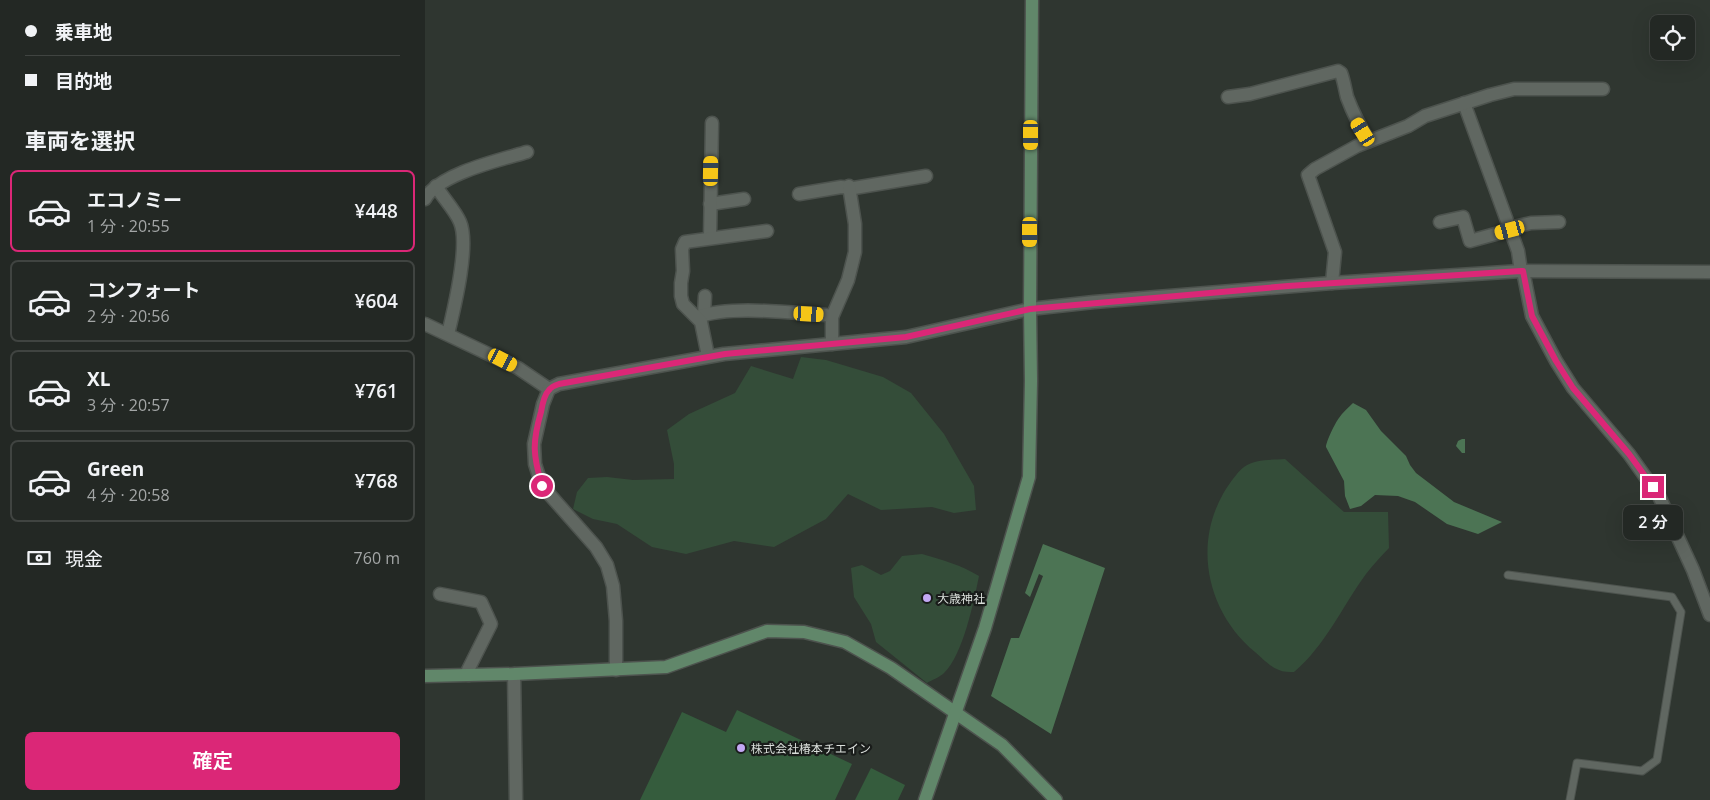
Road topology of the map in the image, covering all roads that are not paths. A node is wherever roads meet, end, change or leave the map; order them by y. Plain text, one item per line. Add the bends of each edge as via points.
1 (1032, 0) edge
2 (1603, 89) dead end
3 (1228, 97) dead end
4 (1464, 103) junction
5 (712, 123) dead end
6 (1369, 141) junction
7 (527, 152) dead end
8 (926, 176) dead end
9 (849, 186) junction
10 (429, 191) edge
11 (799, 194) dead end
12 (743, 199) dead end
13 (710, 204) junction
14 (1440, 222) dead end
15 (1559, 222) dead end
16 (1509, 229) junction
17 (767, 231) dead end
18 (710, 238) junction
19 (1522, 271) junction
20 (1710, 272) edge
21 (1332, 283) junction
22 (705, 296) dead end
23 (1030, 309) junction
24 (701, 316) junction
25 (832, 317) junction
26 (425, 324) edge
27 (448, 334) junction
28 (832, 344) junction
29 (709, 356) junction
30 (549, 390) junction
31 (1508, 575) dead end
32 (439, 594) dead end
33 (1710, 615) edge
34 (616, 670) junction
35 (514, 674) junction
36 (469, 675) junction
37 (425, 676) edge
38 (957, 714) junction
39 (516, 800) edge
40 (925, 800) edge
41 (1056, 800) edge
42 (1570, 800) edge

1 - 23 street
2 - 4 street via 1514,89
3 - 6 street via 1338,71 1353,113
4 - 6 street
4 - 16 street
5 - 13 street
6 - 21 street via 1308,175 1335,252
7 - 10 street via 440,182
8 - 9 street via 854,188
9 - 11 street
9 - 25 street via 855,224 855,252 848,280
10 - 27 street via 460,222 464,237
12 - 13 street
13 - 18 street
14 - 16 street via 1463,217 1470,241
15 - 16 street via 1531,223
16 - 19 street
17 - 18 street
18 - 24 street via 685,242 682,249 683,304
19 - 20 street
19 - 21 street
19 - 33 street via 1532,316 1556,361 1573,388 1629,454 1659,496
21 - 23 street
22 - 24 street
23 - 28 street via 906,337
23 - 38 street via 1029,477
24 - 25 street via 749,311
24 - 29 street
25 - 28 street
26 - 27 street
27 - 30 street via 518,368
28 - 29 street
29 - 30 street via 559,384
30 - 34 street via 533,444 535,464 542,486 607,564 616,621
31 - 42 lane via 1672,597 1681,612 1657,760 1642,771 1577,763
32 - 36 street via 481,602 491,624 468,670
34 - 35 street
34 - 38 street via 667,667 767,631 803,632 845,642 891,668
35 - 36 street
35 - 39 street
36 - 37 street
38 - 40 street
38 - 41 street via 1002,745

